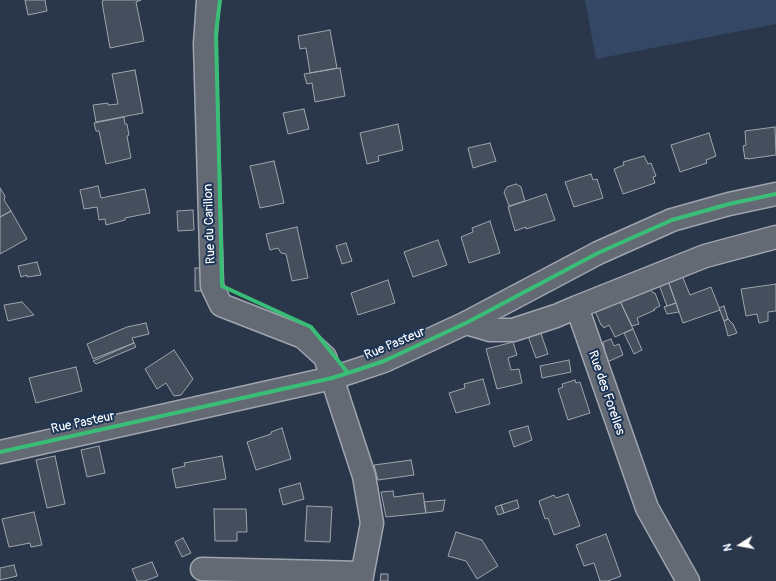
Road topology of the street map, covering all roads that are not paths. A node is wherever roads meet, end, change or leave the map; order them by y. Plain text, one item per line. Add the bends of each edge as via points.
1 (208, 0) edge
2 (776, 194) edge
3 (776, 238) edge
4 (577, 307) junction
5 (466, 323) junction
6 (332, 378) junction
7 (0, 452) edge
8 (202, 569) dead end
9 (362, 577) edge
10 (688, 581) edge

1 - 6 street, Rue du Carillon via 204,44 212,286 221,305 303,337 325,357
2 - 5 street, Rue Pasteur via 672,220 598,253
3 - 4 street via 705,256
4 - 5 street via 514,330 490,330
4 - 10 street, Rue des Forelles via 647,508
5 - 6 street, Rue Pasteur via 384,361
6 - 7 street, Rue Pasteur
6 - 9 street, Rue du Carillon via 364,476 372,522
8 - 9 street

